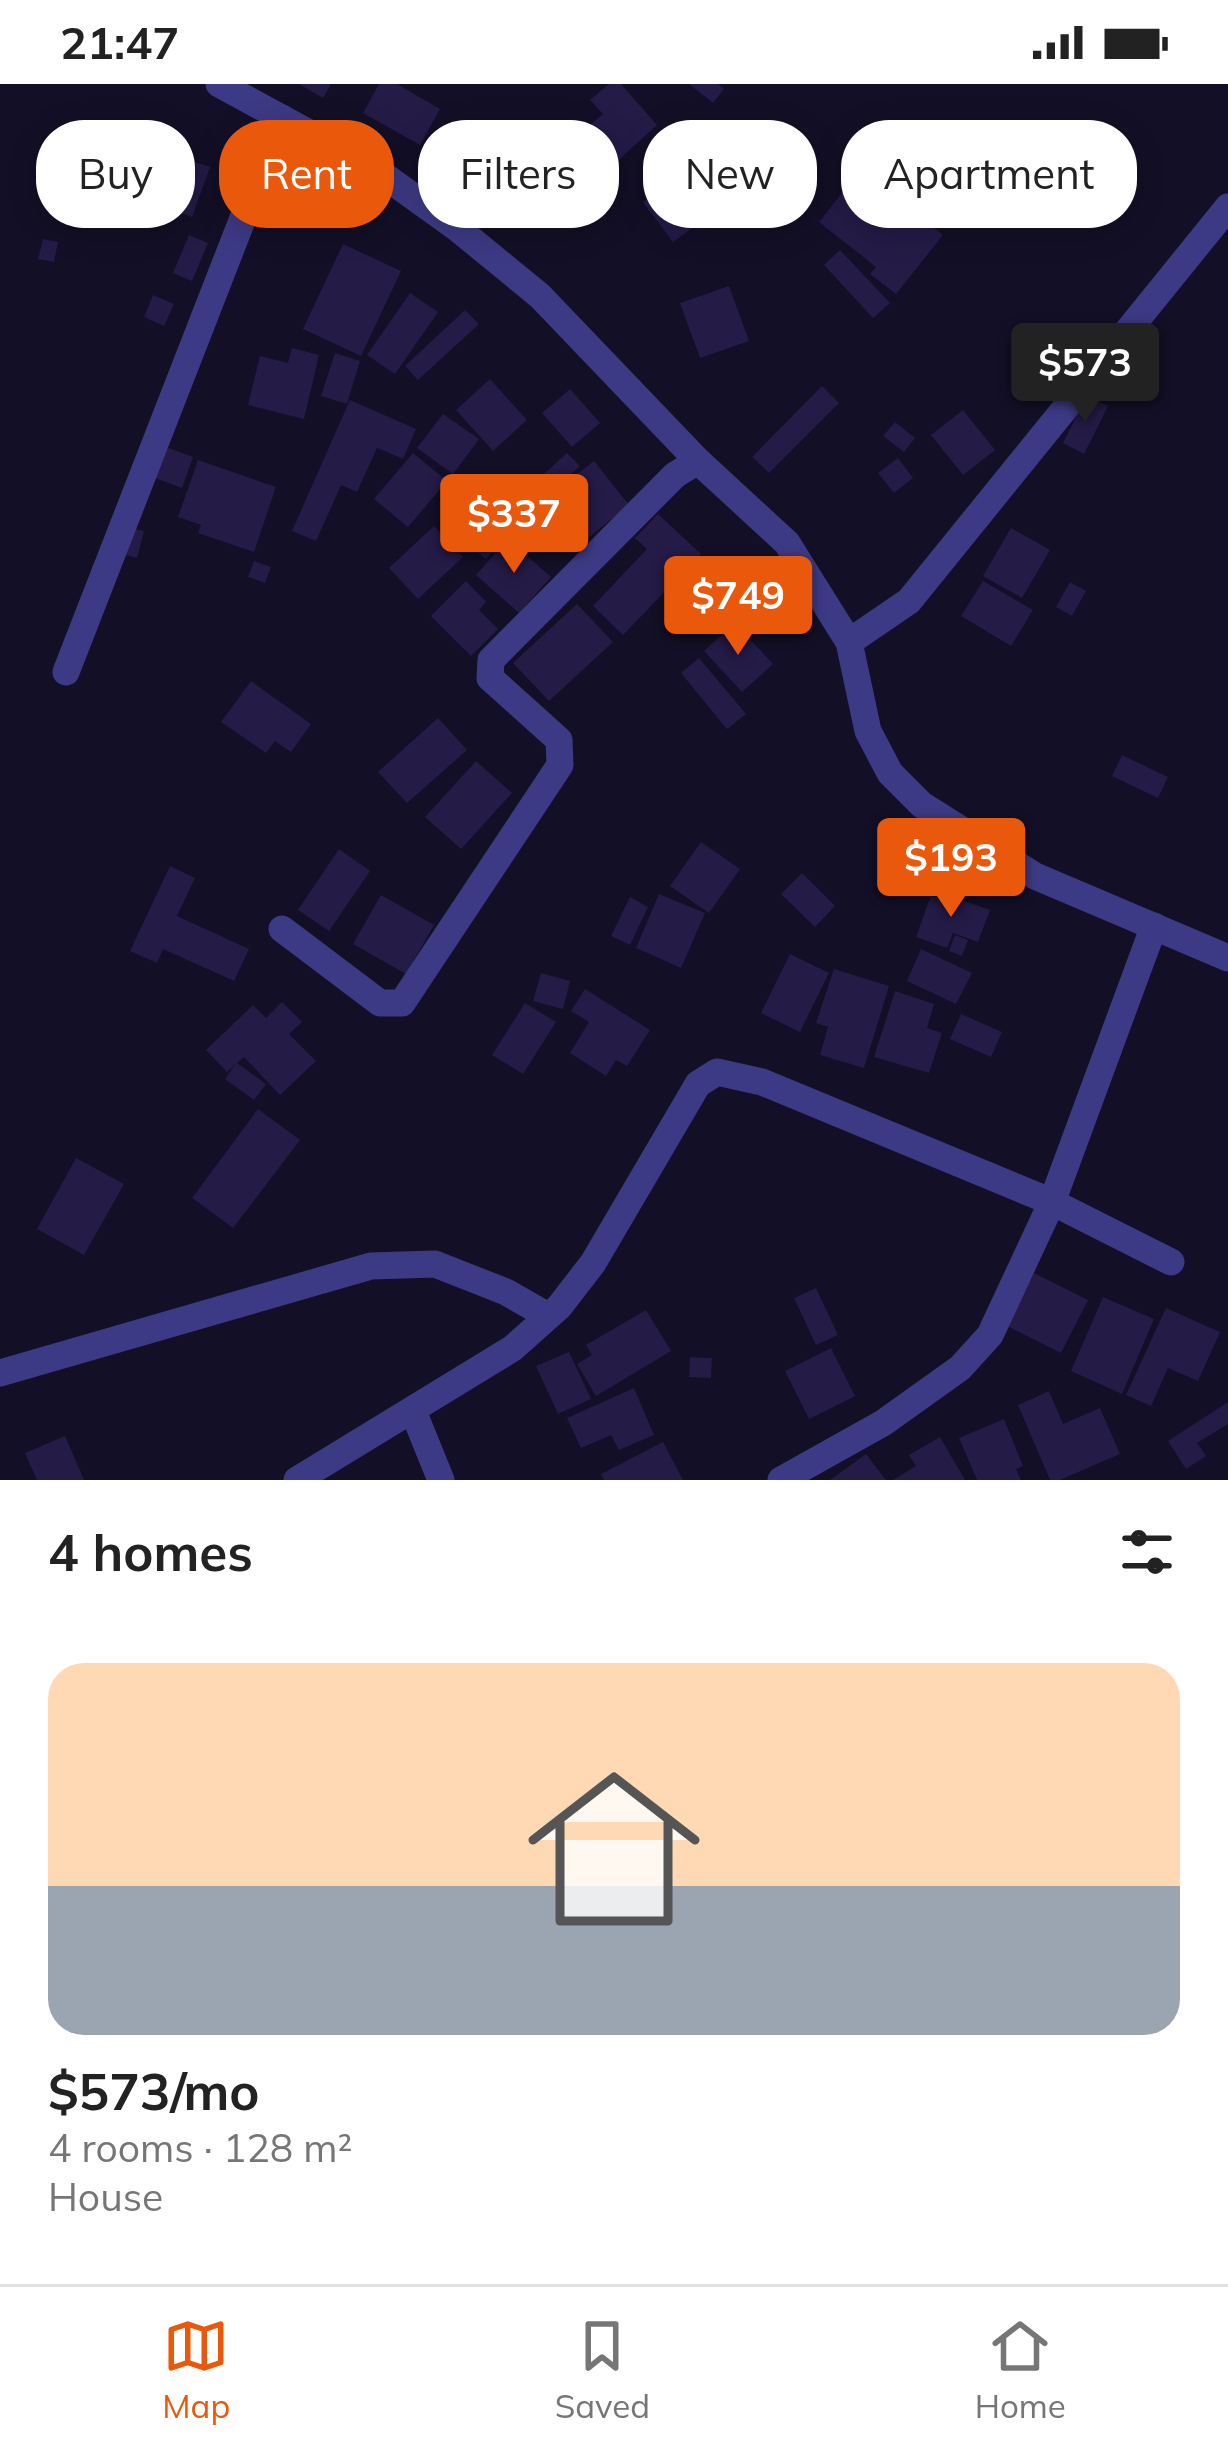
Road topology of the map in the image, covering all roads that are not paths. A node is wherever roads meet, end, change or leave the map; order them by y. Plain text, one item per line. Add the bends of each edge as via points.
1 (219, 84) edge
2 (282, 118) junction
3 (1228, 207) edge
4 (698, 460) junction
5 (849, 642) junction
6 (66, 672) dead end
7 (1154, 926) junction
8 (282, 929) dead end
9 (1228, 958) edge
10 (1052, 1202) junction
11 (1171, 1262) dead end
12 (548, 1316) junction
13 (0, 1372) edge
14 (413, 1411) junction
15 (297, 1480) edge
16 (441, 1480) edge
17 (781, 1480) edge

1 - 2 street
2 - 4 street via 372,166 526,285
2 - 6 street
3 - 5 street via 909,601
4 - 5 street via 787,543
4 - 8 street via 491,660 490,678 559,740 560,765 402,1003 380,1003
5 - 7 street via 868,730 890,773 922,805 1035,876
7 - 9 street
7 - 10 street
10 - 11 street
10 - 12 street via 762,1082 717,1072 698,1084 593,1263
10 - 17 street via 990,1335 960,1368
12 - 13 street via 435,1264 371,1266
12 - 14 street via 513,1348
14 - 15 street
14 - 16 street

